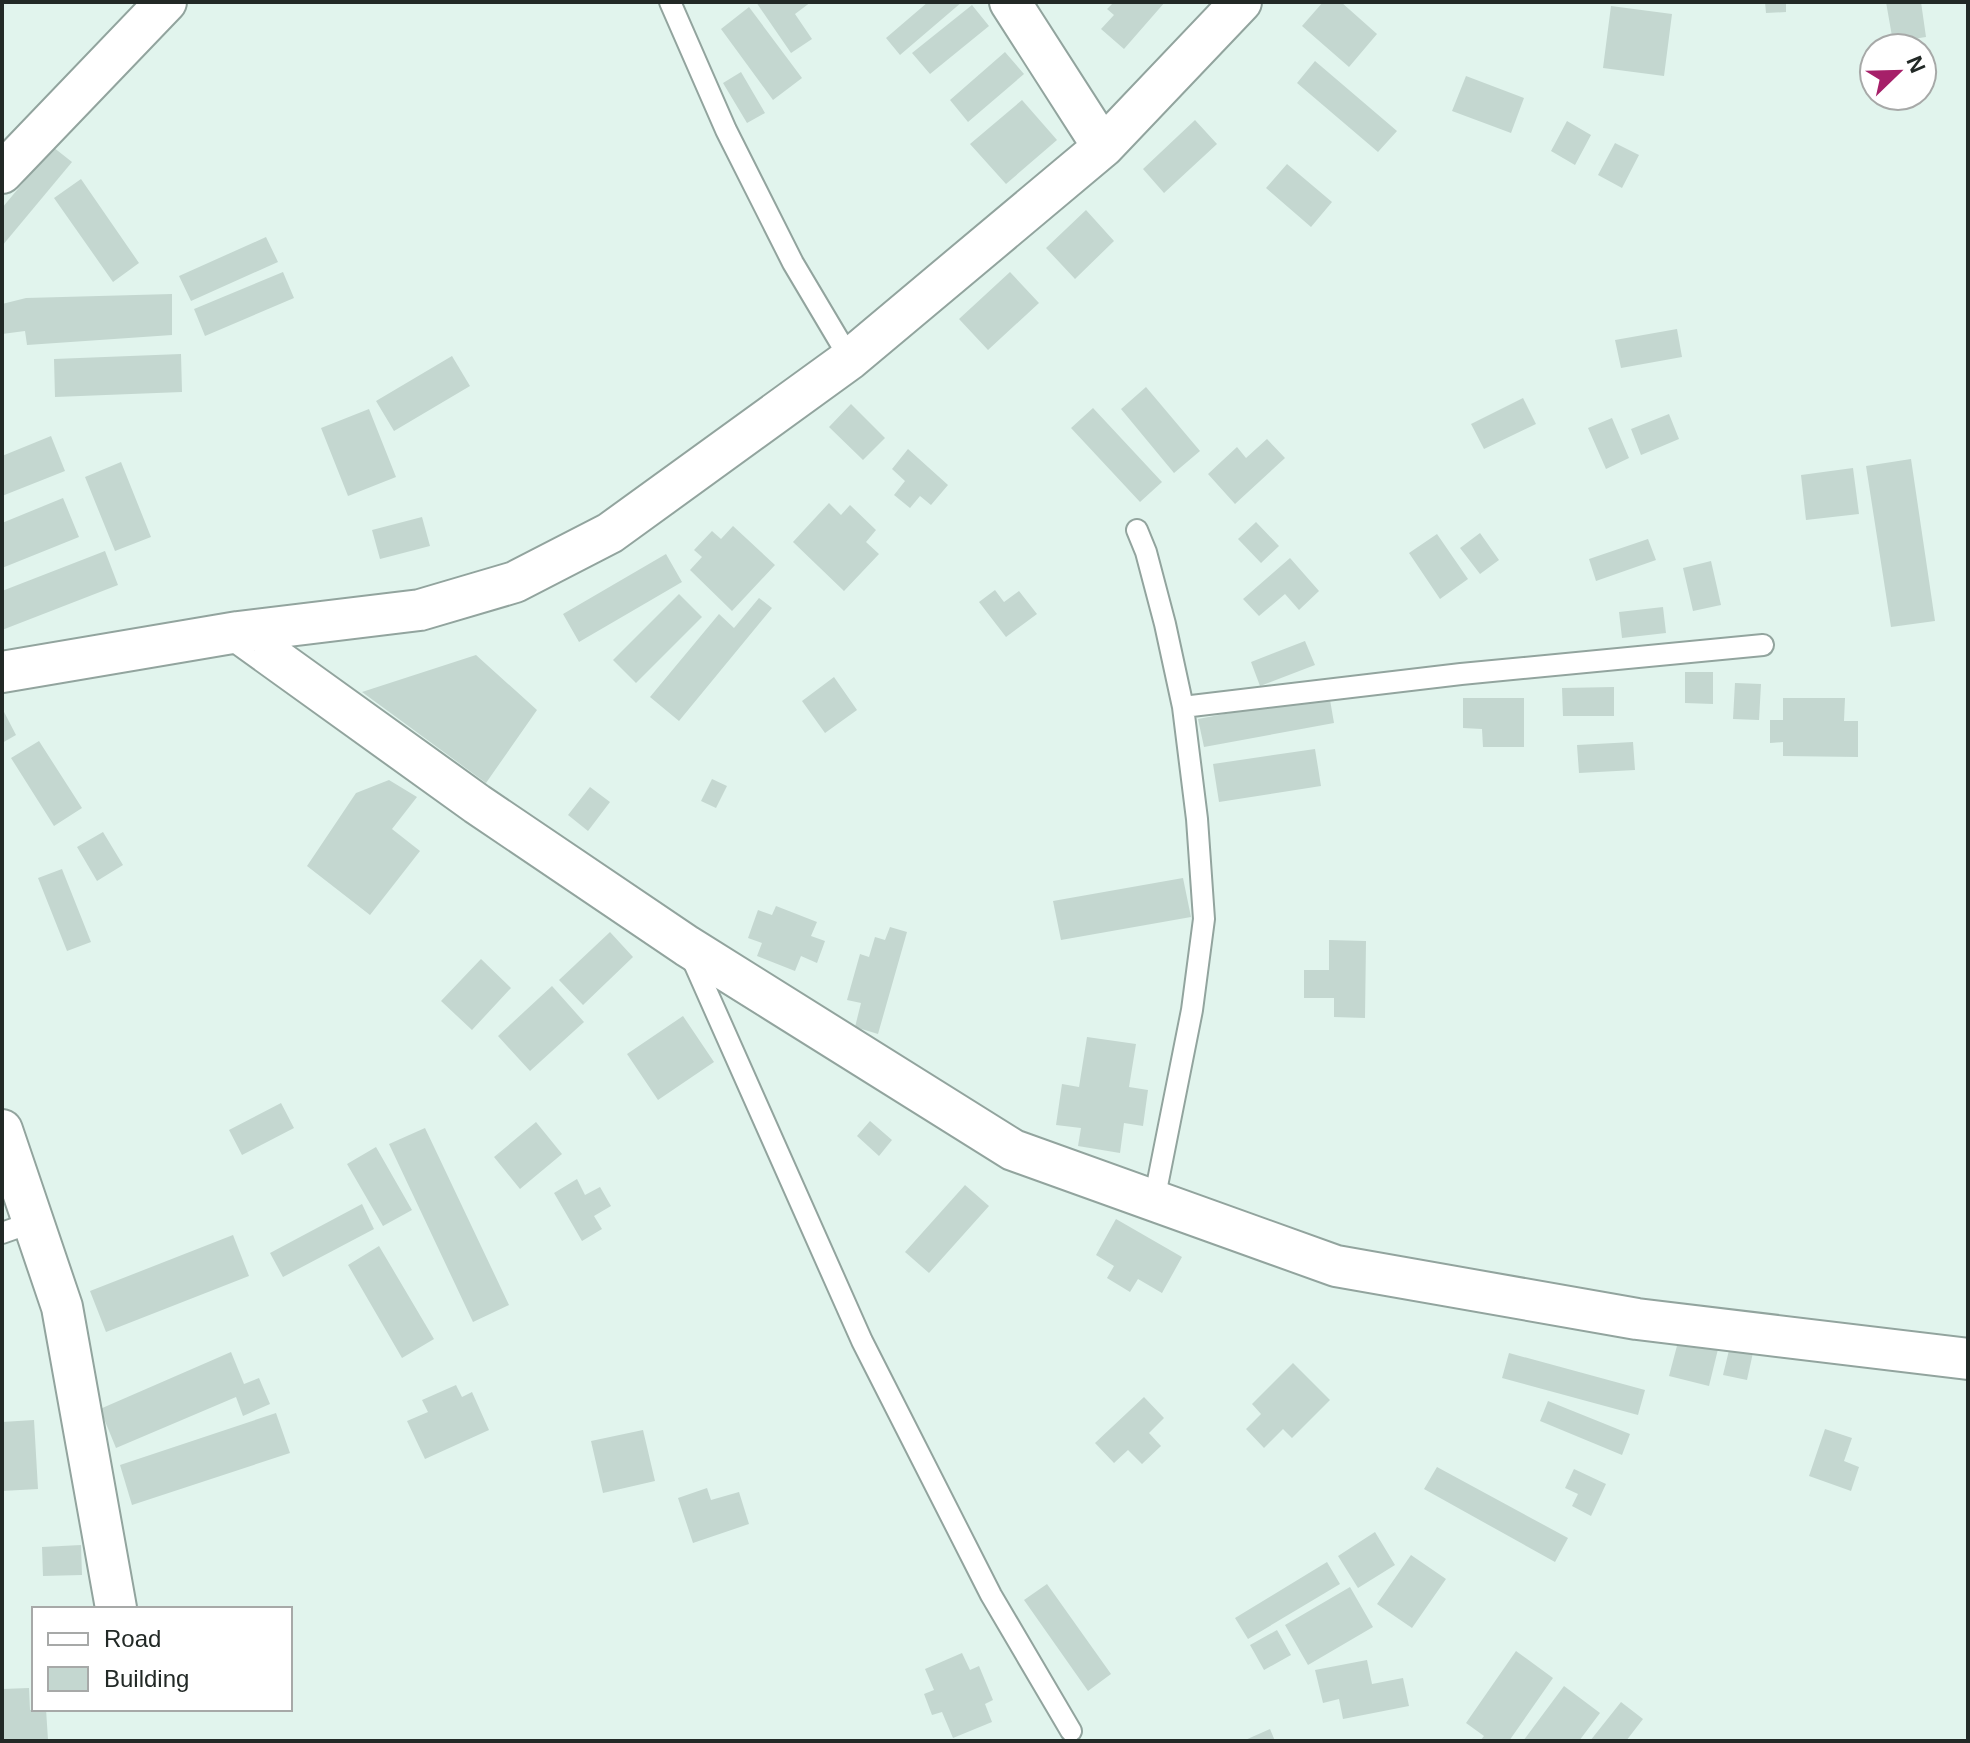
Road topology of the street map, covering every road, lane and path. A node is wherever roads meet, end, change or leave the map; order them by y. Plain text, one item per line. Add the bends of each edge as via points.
1 (166, 2) edge
2 (670, 2) edge
3 (1010, 2) edge
4 (1241, 2) edge
5 (1103, 147) junction
6 (2, 173) edge
7 (850, 359) junction
8 (1137, 530) dead end
9 (238, 632) junction
10 (1763, 645) dead end
11 (2, 672) edge
12 (1183, 707) junction
13 (687, 946) junction
14 (2, 1130) edge
15 (1154, 1201) junction
16 (17, 1227) edge
17 (1968, 1359) edge
18 (116, 1607) edge
19 (1071, 1731) dead end

1 - 6 street
2 - 7 lane via 732,144
3 - 5 street
4 - 5 street
5 - 7 street
7 - 9 street via 610,533 515,582 420,610
8 - 12 lane
9 - 11 street
9 - 13 street
10 - 12 lane
12 - 15 lane via 1204,919 1192,1010
13 - 15 street via 1013,1150
13 - 19 lane via 862,1341 991,1595
14 - 16 street
15 - 17 street via 1336,1266 1637,1319
16 - 18 street via 62,1307

